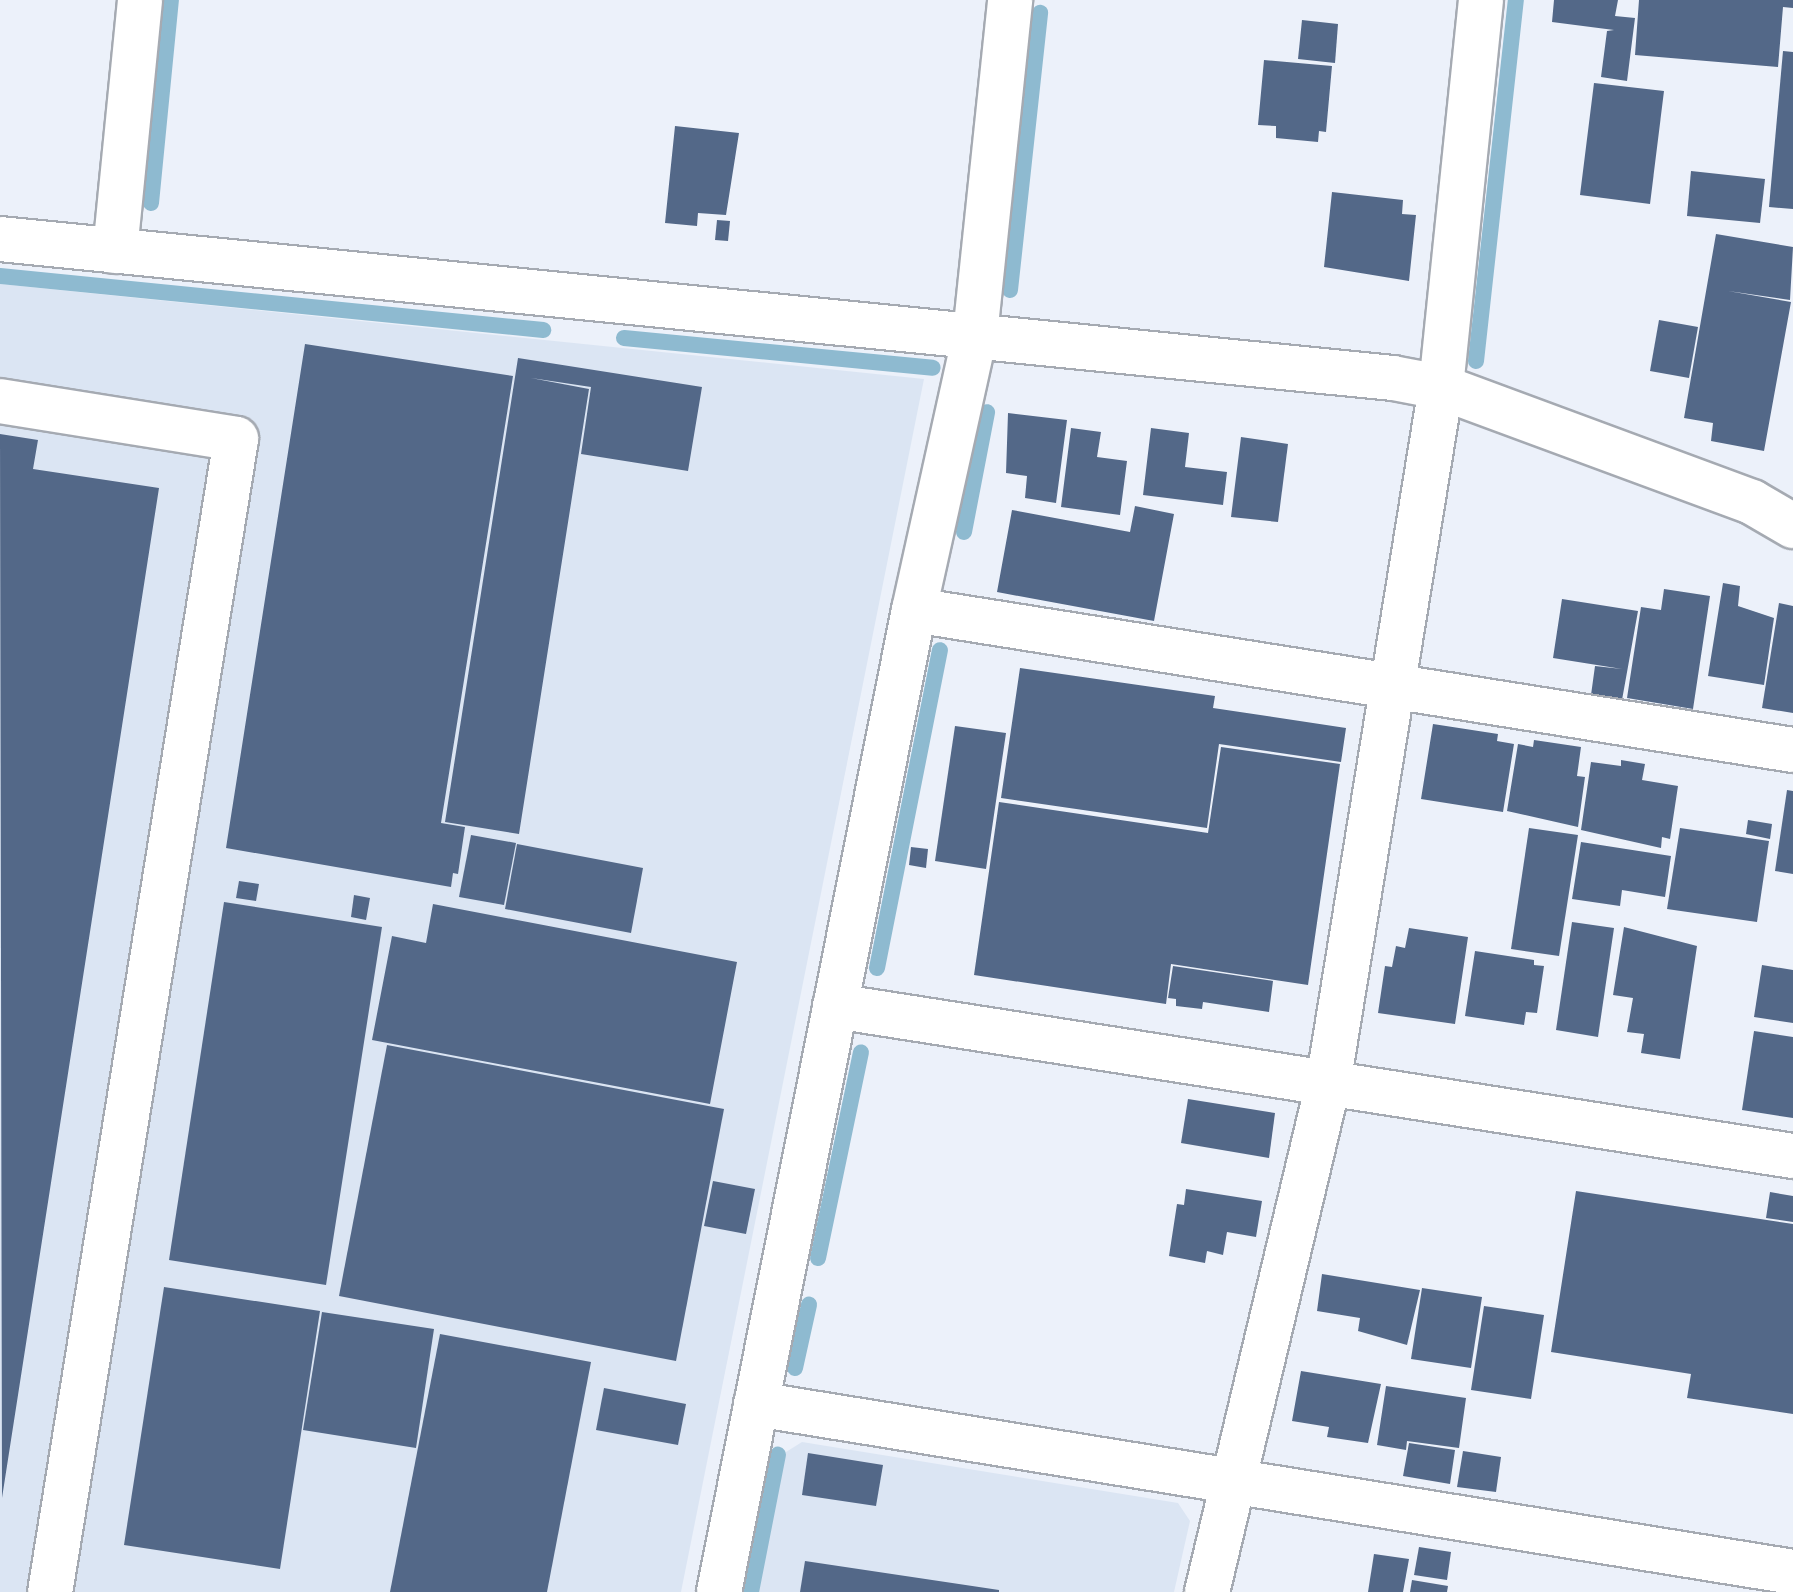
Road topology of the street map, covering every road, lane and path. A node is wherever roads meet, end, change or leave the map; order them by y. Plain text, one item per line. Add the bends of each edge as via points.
1 (140, 0) edge
2 (1010, 0) edge
3 (1481, 0) edge
4 (0, 239) edge
5 (115, 251) junction
6 (975, 335) junction
7 (1441, 387) junction
8 (0, 401) edge
9 (1793, 526) edge
10 (914, 610) junction
11 (1394, 689) junction
12 (1793, 750) edge
13 (835, 1006) junction
14 (1328, 1084) junction
15 (1793, 1156) edge
16 (756, 1404) junction
17 (1234, 1482) junction
18 (1793, 1572) edge
19 (50, 1592) edge
20 (719, 1592) edge
21 (1207, 1592) edge

1 - 5 street
2 - 6 street
3 - 7 street
4 - 5 street
5 - 6 street
6 - 7 street
6 - 10 street
7 - 9 street via 1752,502
7 - 11 street
8 - 19 street via 236,439
10 - 11 street
10 - 13 street
11 - 12 street
11 - 14 street
13 - 14 street
13 - 16 street
14 - 15 street
14 - 17 street
16 - 17 street
16 - 20 street
17 - 18 street
17 - 21 street

